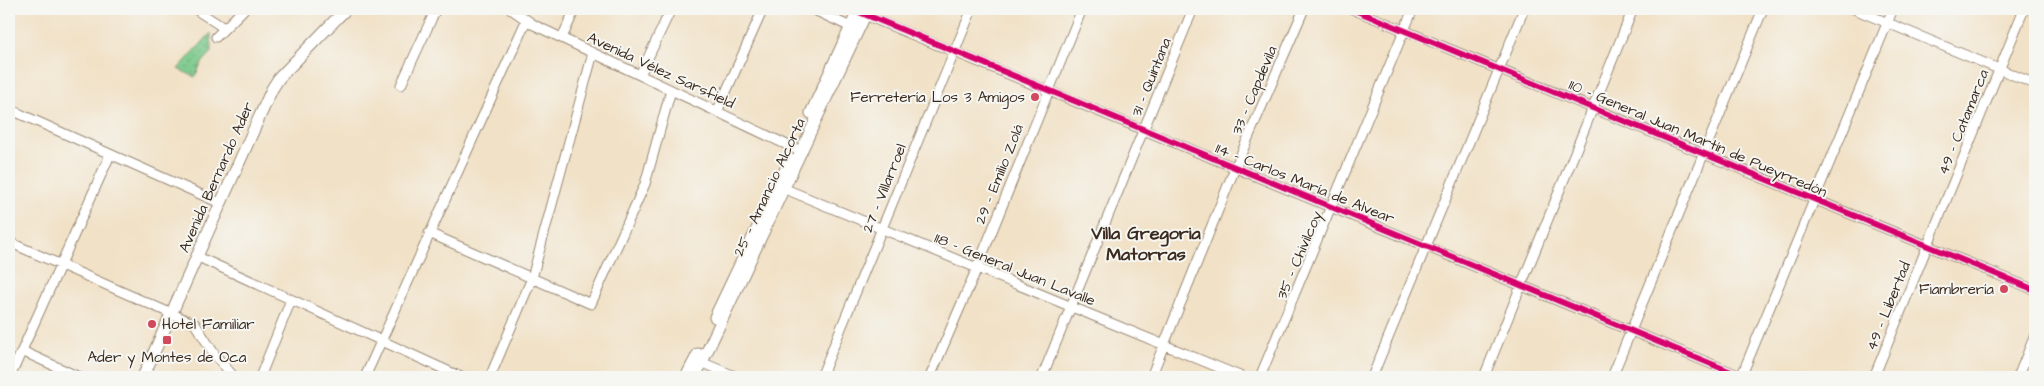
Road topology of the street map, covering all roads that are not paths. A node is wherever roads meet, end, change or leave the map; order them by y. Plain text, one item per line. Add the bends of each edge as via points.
1 (195, 9) edge
2 (244, 9) edge
3 (346, 9) edge
4 (436, 9) edge
5 (511, 9) edge
6 (575, 9) edge
7 (671, 9) edge
8 (764, 9) edge
9 (812, 9) edge
10 (972, 9) edge
11 (1082, 9) edge
12 (1193, 9) edge
13 (1304, 9) edge
14 (1352, 9) edge
15 (1413, 9) edge
16 (1524, 9) edge
17 (1634, 9) edge
18 (1763, 9) edge
19 (1854, 9) edge
20 (1893, 9) edge
21 (2024, 9) edge
22 (862, 11) edge
23 (526, 21) junction
24 (1888, 22) junction
25 (224, 28) junction
26 (854, 28) junction
27 (1404, 30) junction
28 (216, 37) dead end
29 (562, 38) junction
30 (954, 52) junction
31 (593, 53) junction
32 (1499, 69) junction
33 (1999, 69) junction
34 (640, 75) junction
35 (2035, 84) edge
36 (400, 85) dead end
37 (671, 90) junction
38 (1047, 90) junction
39 (1593, 108) junction
40 (9, 109) edge
41 (717, 112) junction
42 (1143, 131) junction
43 (799, 150) junction
44 (110, 154) junction
45 (1703, 155) junction
46 (1235, 168) junction
47 (781, 188) junction
48 (1813, 200) junction
49 (220, 203) junction
50 (1332, 208) junction
51 (882, 229) junction
52 (429, 233) junction
53 (9, 242) edge
54 (1426, 246) junction
55 (1928, 246) junction
56 (196, 256) junction
57 (61, 265) junction
58 (977, 268) junction
59 (532, 278) junction
60 (1521, 285) junction
61 (2035, 290) edge
62 (292, 300) junction
63 (1071, 307) junction
64 (172, 312) junction
65 (1631, 331) junction
66 (2035, 335) edge
67 (381, 341) junction
68 (1164, 345) junction
69 (22, 351) junction
70 (699, 361) junction
71 (10, 377) edge
72 (79, 377) edge
73 (143, 377) edge
74 (234, 377) edge
75 (260, 377) edge
76 (365, 377) edge
77 (461, 377) edge
78 (490, 377) edge
79 (686, 377) edge
80 (695, 377) edge
81 (737, 377) edge
82 (822, 377) edge
83 (930, 377) edge
84 (1042, 377) edge
85 (1151, 377) edge
86 (1242, 377) edge
87 (1260, 377) edge
88 (1372, 377) edge
89 (1484, 377) edge
90 (1612, 377) edge
91 (1742, 377) edge
92 (1874, 377) edge
93 (2018, 377) edge

1 - 25 street
2 - 25 street
3 - 49 main road, Avenida Bernardo Ader via 279,78
4 - 36 street
5 - 23 street, Avenida Vélez Sarsfield
6 - 29 street
7 - 34 street
8 - 41 street
9 - 26 street
10 - 30 street, 27 - Villarroel
11 - 38 street, 29 - Emilio Zolá
12 - 42 street, 31 - Quintana
13 - 46 street, 33 - Capdevila
14 - 27 street, 110 - General Juan Martín de Pueyrredón
15 - 27 street, 35 - Chivilcoy
16 - 32 street
17 - 39 street
18 - 45 street
19 - 24 street
20 - 24 street
21 - 33 street, 49 - Catamarca
22 - 26 main road
22 - 30 street, 114 - Carlos María de Alvear
23 - 29 street, Avenida Vélez Sarsfield
23 - 52 street
24 - 33 street
24 - 48 street
25 - 28 street
26 - 43 main road
27 - 32 street, 110 - General Juan Martín de Pueyrredón
27 - 50 street, 35 - Chivilcoy
29 - 31 street, Avenida Vélez Sarsfield
30 - 38 street, 114 - Carlos María de Alvear
30 - 51 street, 27 - Villarroel
31 - 34 street, Avenida Vélez Sarsfield
31 - 59 street
32 - 39 street, 110 - General Juan Martín de Pueyrredón
32 - 54 street
33 - 35 street
33 - 55 street, 49 - Catamarca
34 - 37 street, Avenida Vélez Sarsfield
37 - 41 street, Avenida Vélez Sarsfield
37 - 59 street via 645,184 591,304
38 - 42 street, 114 - Carlos María de Alvear
38 - 58 street, 29 - Emilio Zolá
39 - 45 street, 110 - General Juan Martín de Pueyrredón
39 - 60 street
40 - 44 street
41 - 43 street, Avenida Vélez Sarsfield
42 - 46 street, 114 - Carlos María de Alvear
42 - 63 street, 31 - Quintana
43 - 47 main road
44 - 49 street
44 - 57 street
45 - 48 street, 110 - General Juan Martín de Pueyrredón
45 - 65 street
46 - 50 street, 114 - Carlos María de Alvear
46 - 68 street, 33 - Capdevila
47 - 51 street, 118 - General Juan Lavalle
47 - 70 main road
48 - 55 street, 110 - General Juan Martín de Pueyrredón
48 - 91 street
49 - 56 main road, Avenida Bernardo Ader
50 - 54 street, 114 - Carlos María de Alvear
50 - 87 street, 35 - Chivilcoy
51 - 58 street, 118 - General Juan Lavalle
51 - 82 street, 27 - Villarroel
52 - 59 street
52 - 67 street
53 - 57 street
54 - 60 street, 114 - Carlos María de Alvear
54 - 88 street
55 - 61 street, 110 - General Juan Martín de Pueyrredón
55 - 92 street, 49 - Libertad
56 - 62 street
56 - 64 main road, Avenida Bernardo Ader
57 - 64 street
57 - 69 street
58 - 63 street, 118 - General Juan Lavalle
58 - 83 street, 29 - Emilio Zolá
59 - 78 street
60 - 65 street, 114 - Carlos María de Alvear
60 - 89 street
62 - 67 street
62 - 75 street
63 - 68 street, 118 - General Juan Lavalle
63 - 84 street, 31 - Quintana
64 - 73 main road, Avenida Bernardo Ader
64 - 74 street via 195,324
65 - 90 street
65 - 91 street, 114 - Carlos María de Alvear
66 - 93 street
67 - 76 street
67 - 77 street
68 - 85 street, 33 - Capdevila
68 - 86 street, 118 - General Juan Lavalle
69 - 71 street
69 - 72 street
70 - 79 main road
70 - 80 main road
70 - 81 street

